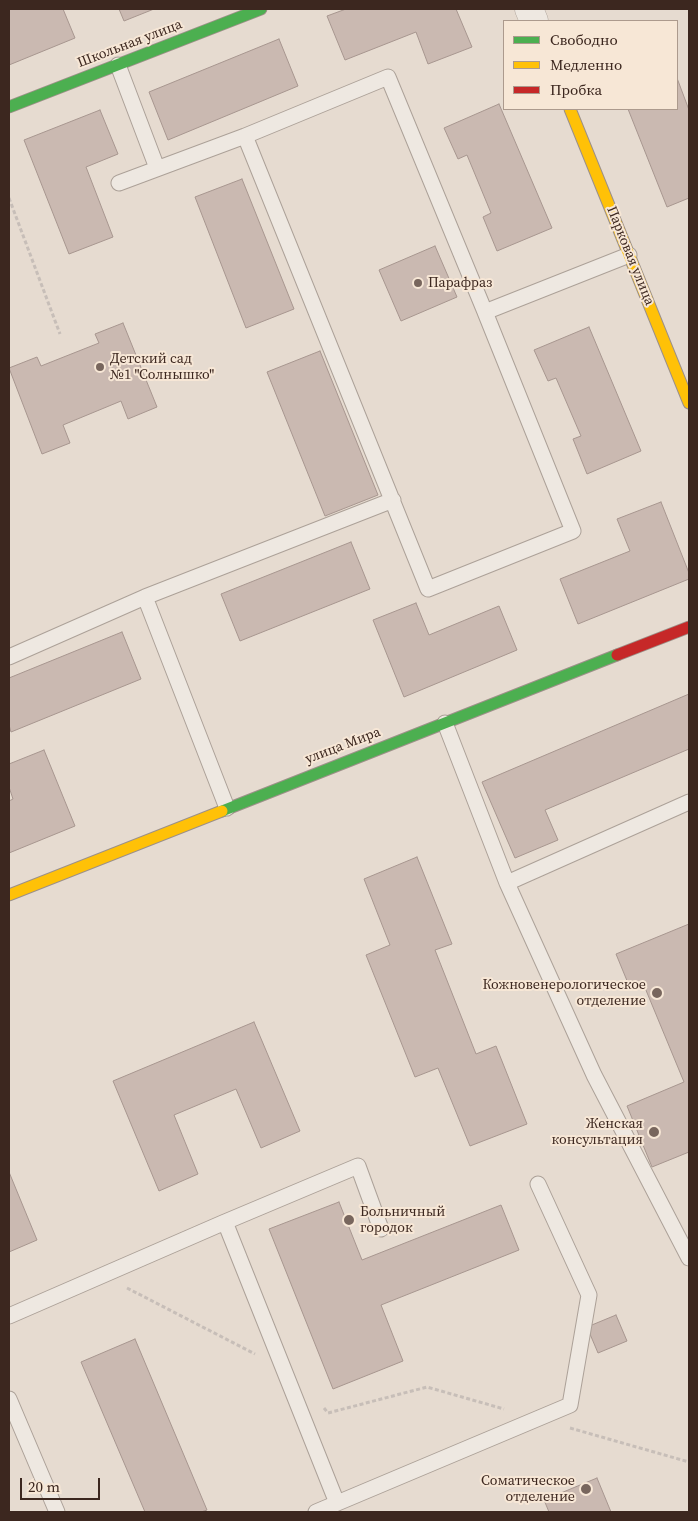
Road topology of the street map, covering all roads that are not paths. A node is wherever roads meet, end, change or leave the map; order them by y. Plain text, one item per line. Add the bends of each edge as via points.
1 (262, 9) edge
2 (118, 65) junction
3 (9, 106) edge
4 (570, 110) edge
5 (246, 136) junction
6 (157, 168) junction
7 (118, 183) dead end
8 (629, 254) junction
9 (486, 312) junction
10 (689, 403) edge
11 (393, 500) junction
12 (146, 597) junction
13 (689, 628) edge
14 (9, 657) edge
15 (445, 723) junction
16 (689, 802) edge
17 (227, 808) junction
18 (508, 883) junction
19 (9, 895) edge
20 (538, 1184) dead end
21 (225, 1222) junction
22 (381, 1229) dead end
23 (689, 1258) edge
24 (9, 1316) edge
25 (9, 1399) edge
26 (337, 1503) junction
27 (57, 1512) edge
28 (316, 1512) edge

1 - 2 street, Школьная улица
2 - 3 street, Школьная улица
2 - 6 lane
4 - 8 street, Парковая улица
5 - 6 lane
5 - 9 lane via 388,77
5 - 11 lane
6 - 7 lane
8 - 9 lane
8 - 10 street, Парковая улица
9 - 11 lane via 573,531 428,589
11 - 12 lane
12 - 14 lane
12 - 17 lane
13 - 15 street, улица Мира
15 - 17 street, улица Мира
15 - 18 lane
16 - 18 lane
17 - 19 street, улица Мира
18 - 23 lane via 594,1075
20 - 26 lane via 588,1295 570,1405
21 - 22 lane via 358,1166
21 - 24 lane
21 - 26 lane
25 - 27 lane
26 - 28 lane

